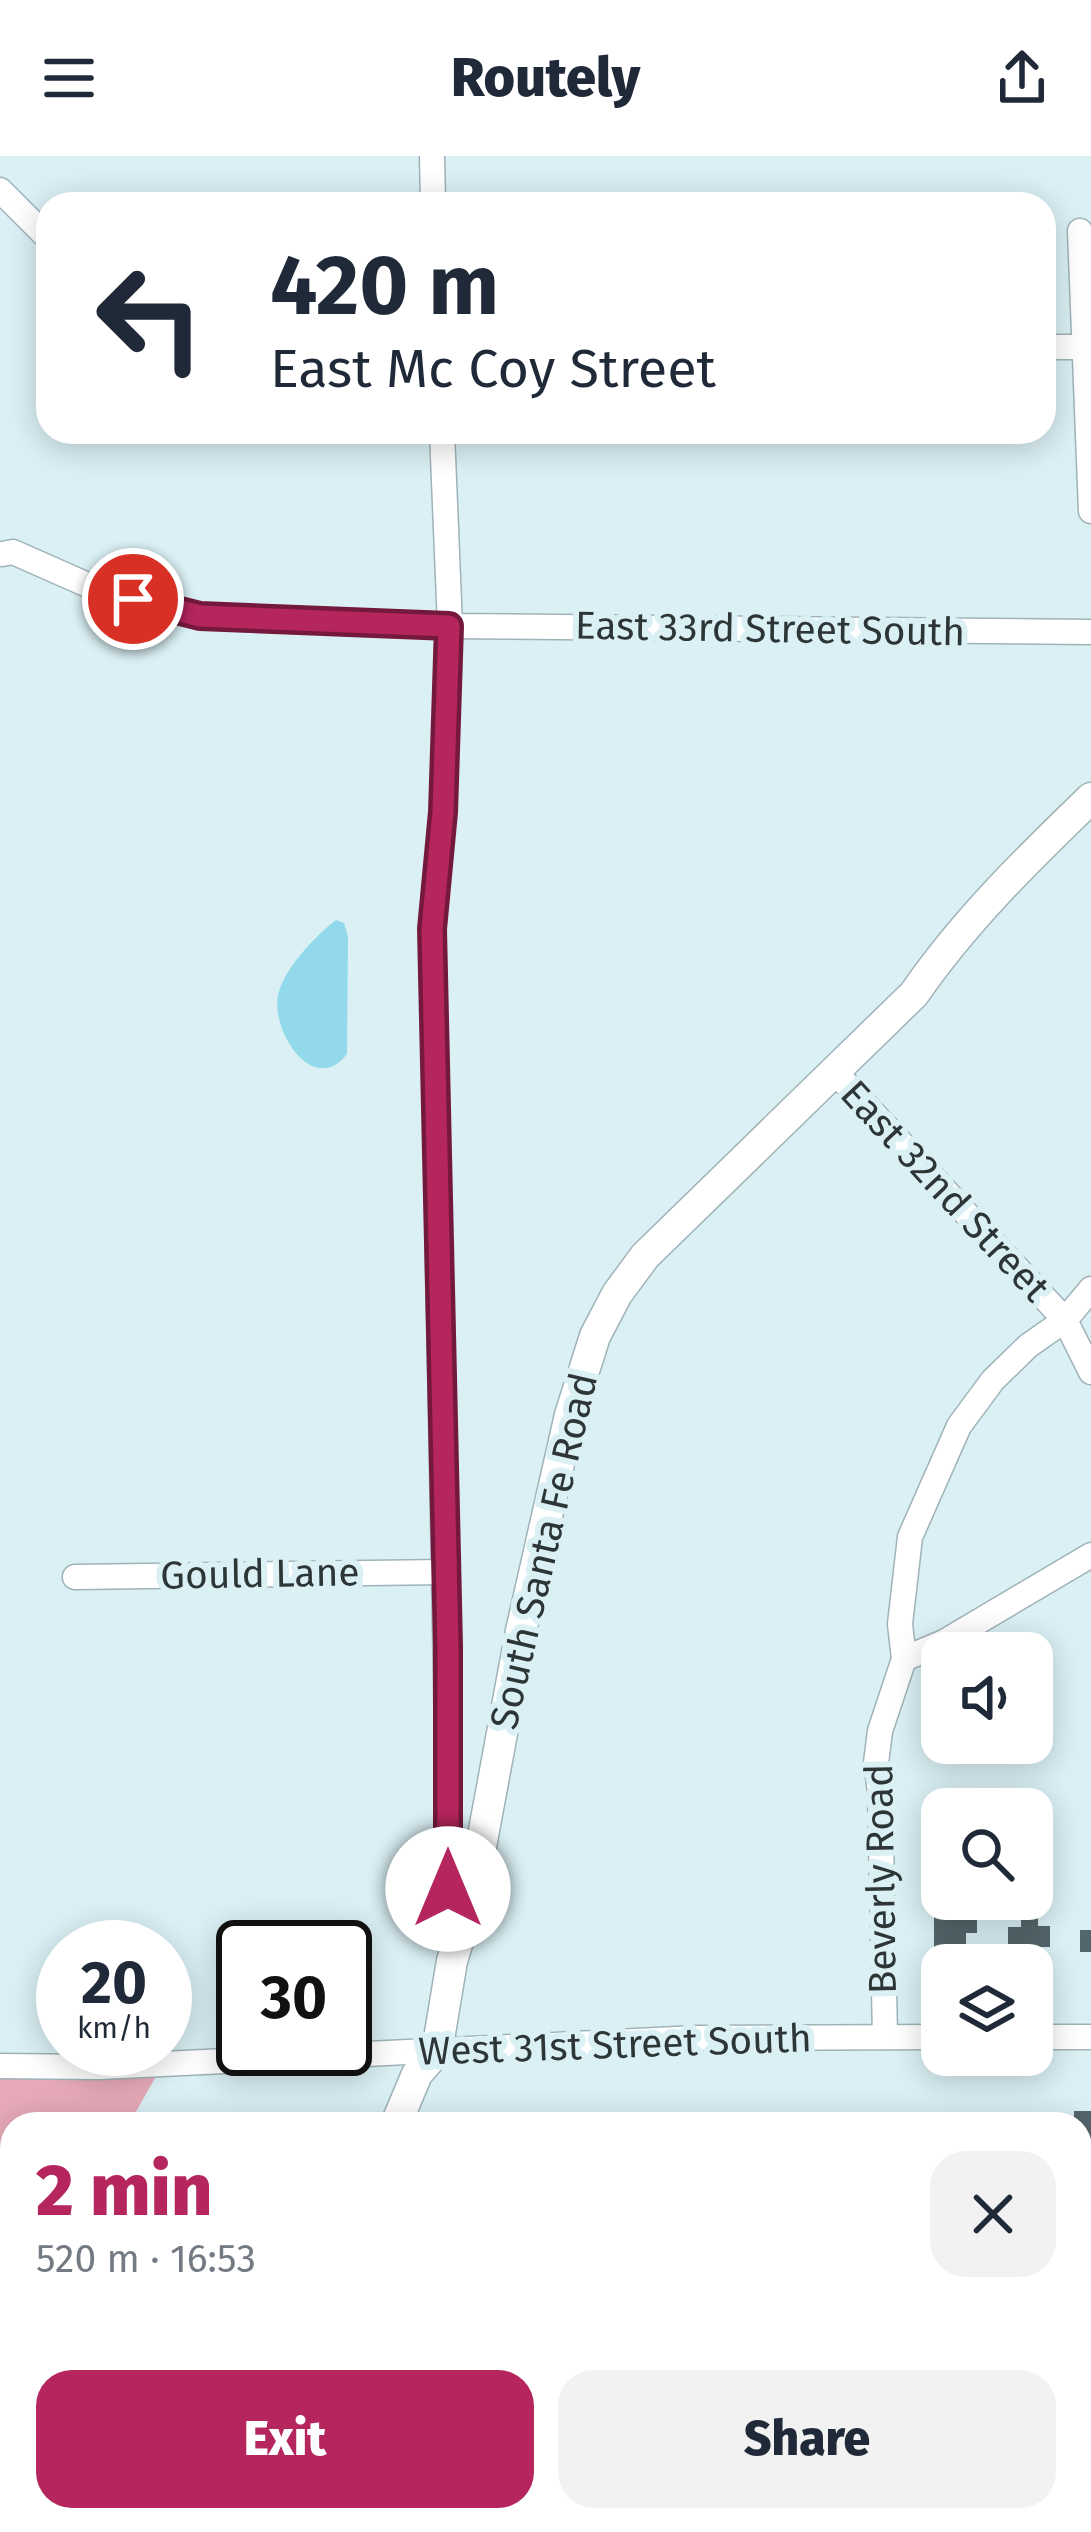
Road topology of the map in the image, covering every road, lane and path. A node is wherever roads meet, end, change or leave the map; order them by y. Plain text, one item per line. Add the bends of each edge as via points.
1 (432, 156) edge
2 (0, 190) edge
3 (434, 192) edge
4 (36, 226) edge
5 (1080, 231) dead end
6 (1056, 347) edge
7 (1084, 347) junction
8 (442, 444) edge
9 (1091, 511) edge
10 (1, 554) edge
11 (449, 626) junction
12 (1091, 632) edge
13 (1091, 798) edge
14 (835, 1072) junction
15 (1091, 1289) edge
16 (1065, 1320) junction
17 (1091, 1372) edge
18 (1091, 1555) edge
19 (445, 1572) junction
20 (75, 1576) dead end
21 (904, 1659) junction
22 (452, 1961) junction
23 (885, 2037) junction
24 (921, 2037) edge
25 (1053, 2037) edge
26 (1091, 2037) edge
27 (436, 2050) junction
28 (0, 2066) edge
29 (401, 2112) edge

1 - 3 street
2 - 4 street
5 - 7 street
6 - 7 street
7 - 9 street
8 - 11 street
10 - 11 street, East 33rd Street South via 200,616
11 - 12 street, East 33rd Street South
11 - 19 street via 432,929
13 - 14 street, South Santa Fe Road via 984,903 914,994
14 - 16 street, East 32nd Street
14 - 22 street, South Santa Fe Road via 645,1256 595,1336 570,1415
15 - 16 street, Beverly Road
16 - 17 street, East 32nd Street
16 - 21 street, Beverly Road via 993,1380 959,1426 910,1537
18 - 21 street
19 - 20 street, Gould Lane
19 - 22 street
21 - 23 street, Beverly Road via 876,1763
22 - 27 street, South Santa Fe Road
23 - 24 street, West 31st Street South
23 - 27 street, West 31st Street South
25 - 26 street
27 - 28 street, West 31st Street South
27 - 29 street, South Santa Fe Road

